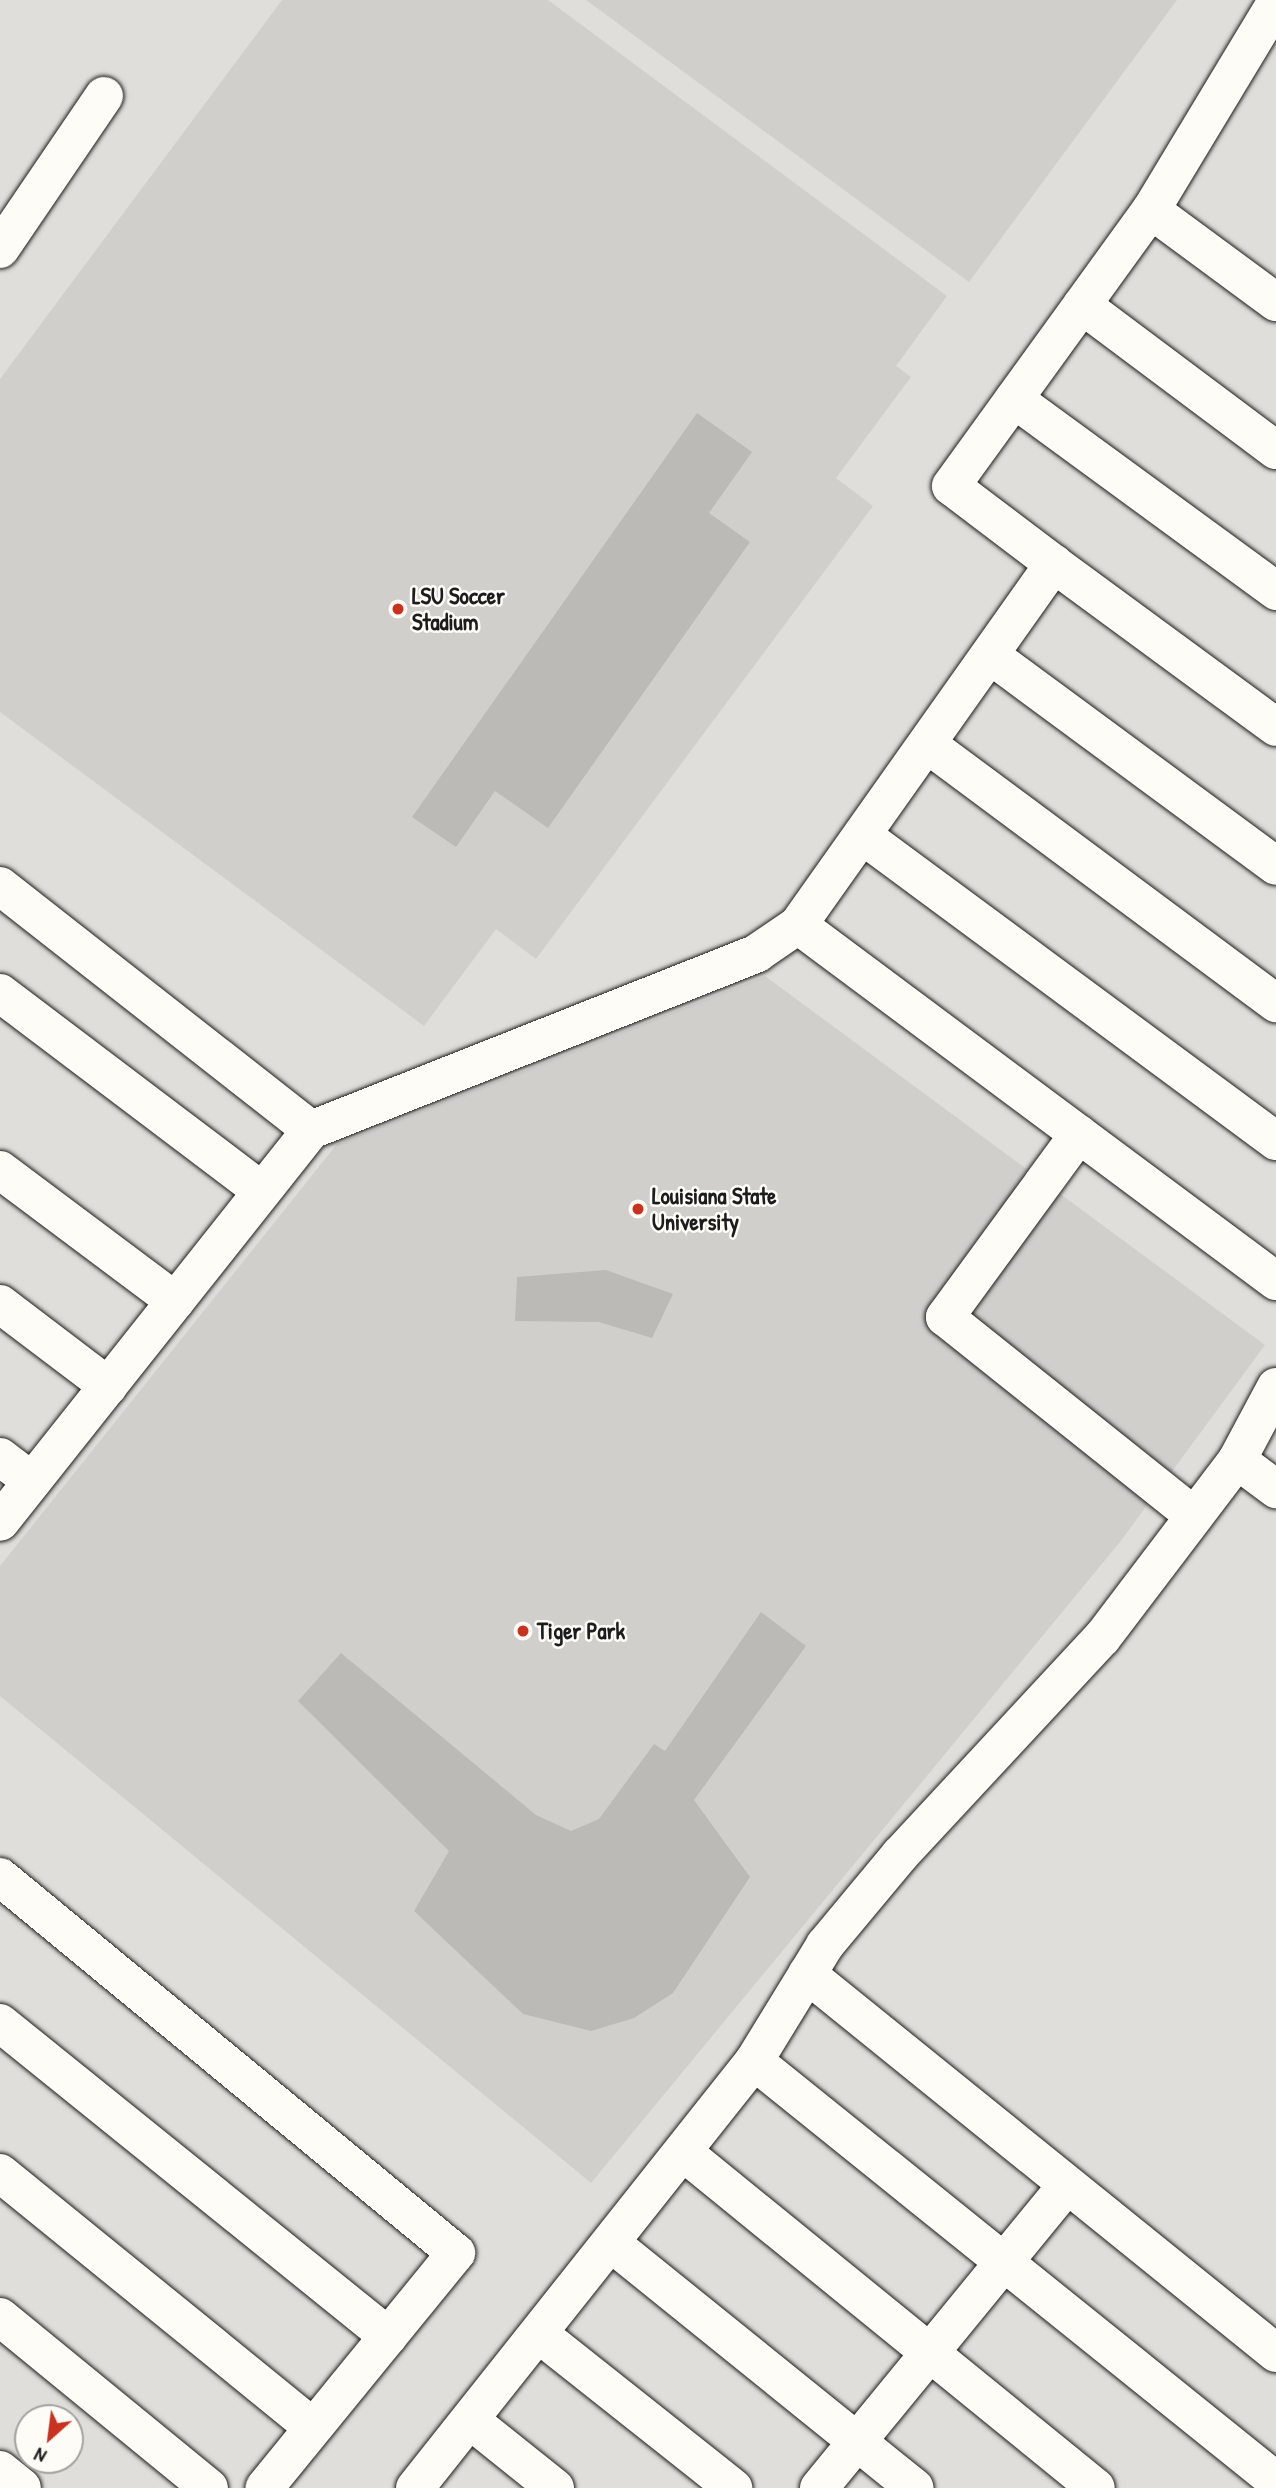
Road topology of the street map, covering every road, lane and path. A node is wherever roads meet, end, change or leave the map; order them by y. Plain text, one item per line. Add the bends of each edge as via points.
1 (1276, 3) edge
2 (104, 96) dead end
3 (1152, 210) junction
4 (0, 249) edge
5 (1276, 302) edge
6 (1082, 305) junction
7 (1014, 399) junction
8 (1276, 450) edge
9 (1054, 564) junction
10 (1276, 591) edge
11 (990, 655) junction
12 (1276, 727) edge
13 (927, 744) junction
14 (862, 835) junction
15 (1276, 866) edge
16 (0, 886) edge
17 (798, 925) junction
18 (0, 993) edge
19 (1276, 1003) edge
20 (311, 1130) junction
21 (1079, 1134) junction
22 (1276, 1141) edge
23 (0, 1170) edge
24 (262, 1191) junction
25 (1276, 1281) edge
26 (175, 1301) junction
27 (0, 1304) edge
28 (108, 1386) junction
29 (1276, 1387) edge
30 (0, 1457) edge
31 (1237, 1460) junction
32 (32, 1481) junction
33 (1276, 1489) edge
34 (1194, 1517) junction
35 (0, 1522) edge
36 (0, 1877) edge
37 (807, 1974) junction
38 (0, 2023) edge
39 (754, 2061) junction
40 (683, 2152) junction
41 (0, 2173) edge
42 (1066, 2186) junction
43 (611, 2243) junction
44 (1006, 2261) junction
45 (0, 2317) edge
46 (539, 2334) junction
47 (388, 2336) junction
48 (1276, 2353) edge
49 (930, 2354) junction
50 (470, 2420) junction
51 (313, 2427) junction
52 (857, 2442) junction
53 (0, 2470) edge
54 (1276, 2481) edge
55 (22, 2488) edge
56 (209, 2488) edge
57 (264, 2488) edge
58 (415, 2488) edge
59 (555, 2488) edge
60 (733, 2488) edge
61 (819, 2488) edge
62 (915, 2488) edge
63 (1096, 2488) edge

1 - 3 lane
2 - 4 lane
3 - 5 lane
3 - 6 lane
6 - 7 lane
6 - 8 lane
7 - 9 lane via 951,486
7 - 10 lane
9 - 11 lane
9 - 12 lane
11 - 13 lane
11 - 15 lane
13 - 14 lane
13 - 19 lane
14 - 17 lane
14 - 22 lane
16 - 20 lane
17 - 20 lane via 757,953
17 - 21 lane
18 - 24 lane
20 - 24 lane
21 - 25 lane
21 - 34 lane via 945,1317
23 - 26 lane
24 - 26 lane
26 - 28 lane
27 - 28 lane
28 - 32 lane
29 - 31 lane
30 - 32 lane
31 - 33 lane
31 - 34 lane
32 - 35 lane
34 - 37 lane via 1102,1638 900,1855
36 - 47 lane via 456,2253
37 - 39 lane
37 - 42 lane
38 - 47 lane
39 - 40 lane
39 - 44 lane
40 - 43 lane
40 - 49 lane
41 - 51 lane
42 - 44 lane
42 - 48 lane
43 - 46 lane
43 - 52 lane
44 - 49 lane
44 - 54 lane
45 - 56 lane
46 - 50 lane
46 - 60 lane
47 - 51 lane
49 - 52 lane
49 - 63 lane
50 - 58 lane
50 - 59 lane
51 - 57 lane
52 - 61 lane
52 - 62 lane
53 - 55 lane

